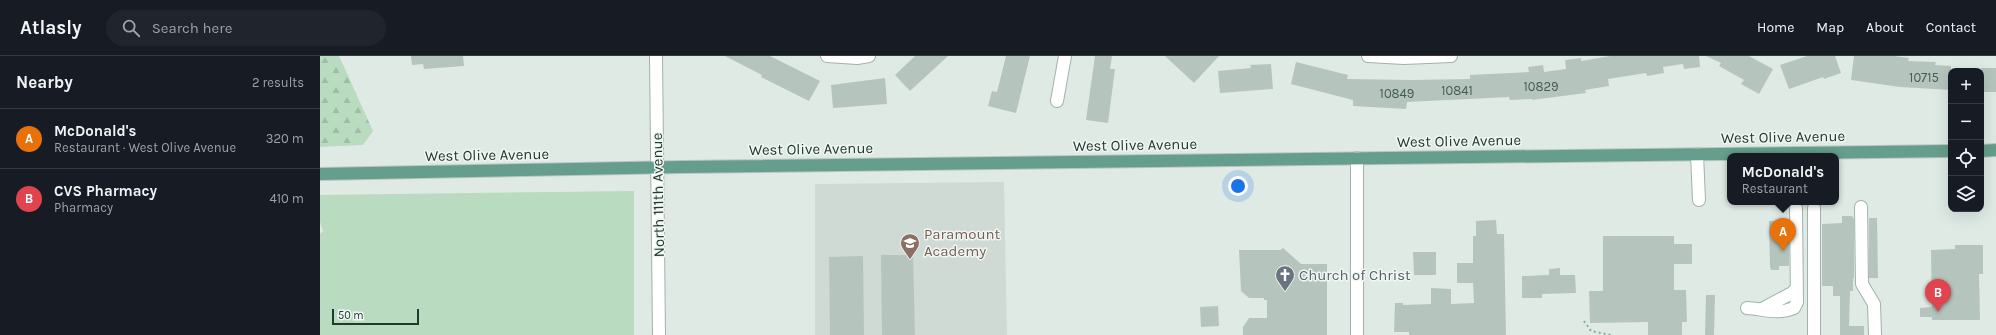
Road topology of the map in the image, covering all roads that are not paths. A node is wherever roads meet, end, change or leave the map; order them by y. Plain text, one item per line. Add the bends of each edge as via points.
1 (656, 56) edge
2 (827, 56) edge
3 (869, 56) edge
4 (1065, 56) edge
5 (1368, 56) edge
6 (1451, 56) edge
7 (1057, 100) dead end
8 (1996, 150) edge
9 (1948, 151) edge
10 (1984, 151) edge
11 (1782, 153) edge
12 (1697, 154) junction
13 (1727, 154) edge
14 (1357, 158) junction
15 (658, 167) junction
16 (320, 174) edge
17 (1699, 200) dead end
18 (1861, 207) dead end
19 (1796, 208) dead end
20 (1814, 208) dead end
21 (1747, 308) dead end
22 (659, 335) edge
23 (1357, 335) edge
24 (1814, 335) edge
25 (1875, 335) edge

1 - 15 street, North 111th Avenue
2 - 3 street
4 - 7 street
5 - 6 street
8 - 10 main road
9 - 11 main road, West Olive Avenue
12 - 13 main road, West Olive Avenue
12 - 14 main road, West Olive Avenue
12 - 17 street
14 - 15 main road, West Olive Avenue
14 - 23 street
15 - 16 main road, West Olive Avenue
15 - 22 street, North 111th Avenue
18 - 25 street via 1862,284 1874,304
19 - 21 street via 1798,302 1794,308 1776,312
20 - 24 street

